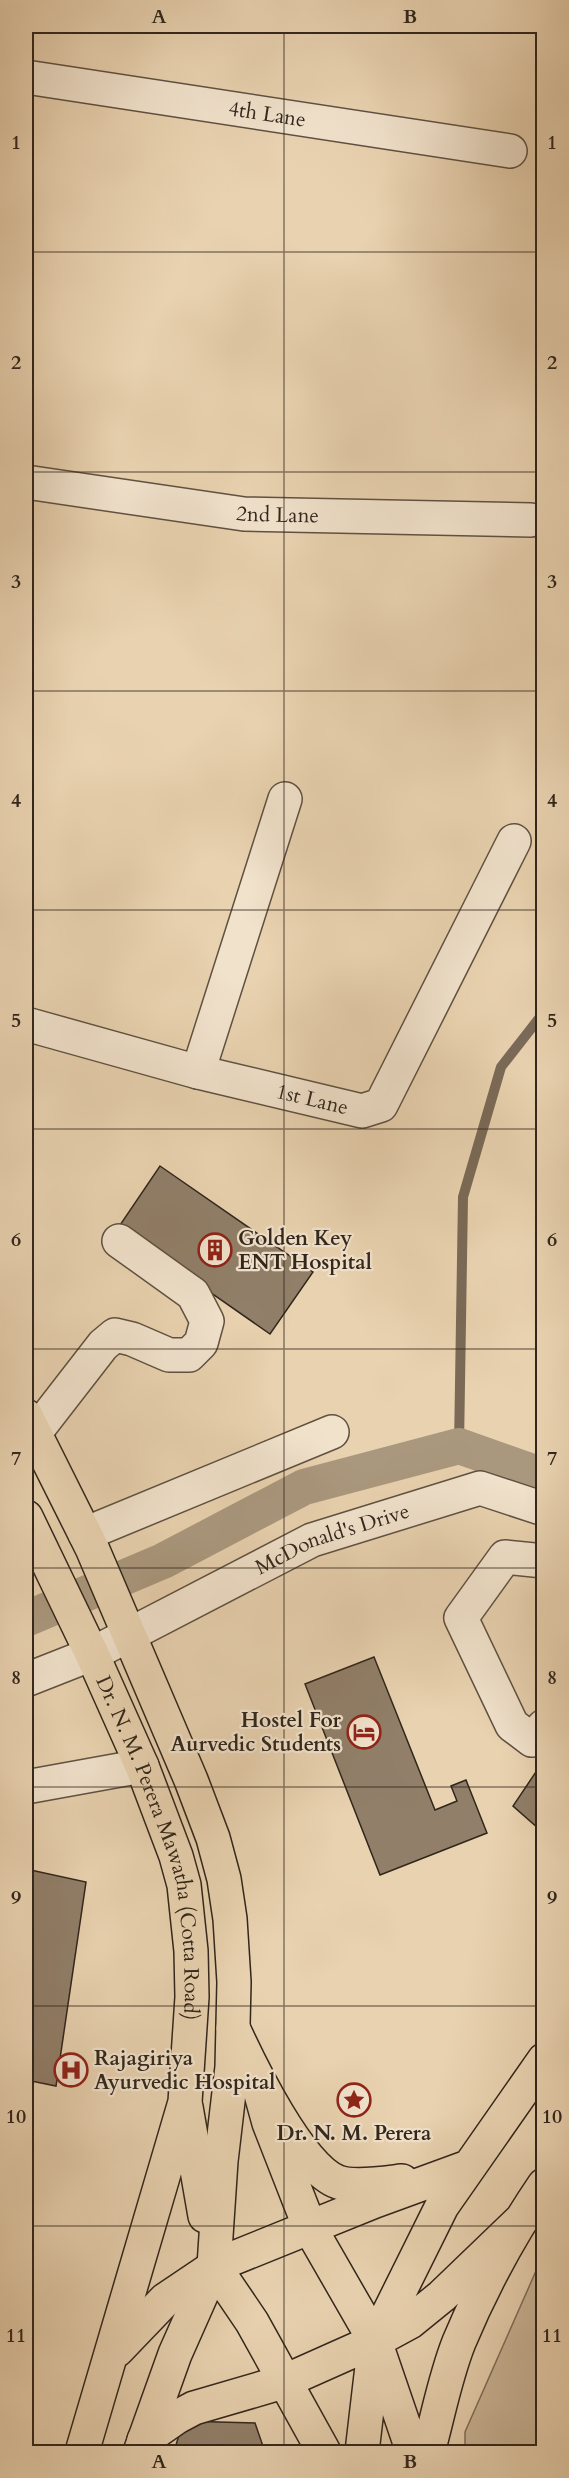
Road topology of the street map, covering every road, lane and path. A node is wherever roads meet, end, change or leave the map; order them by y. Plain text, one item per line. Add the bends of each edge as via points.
1 (26, 77) edge
2 (510, 151) dead end
3 (26, 482) edge
4 (531, 520) dead end
5 (285, 799) dead end
6 (514, 841) dead end
7 (26, 1024) edge
8 (198, 1072) junction
9 (119, 1241) dead end
10 (28, 1430) edge
11 (332, 1432) dead end
12 (543, 1509) edge
13 (26, 1517) edge
14 (88, 1541) junction
15 (543, 1561) edge
16 (131, 1635) junction
17 (92, 1654) junction
18 (26, 1680) edge
19 (543, 1725) edge
20 (142, 1766) junction
21 (26, 1787) edge
22 (233, 2028) junction
23 (543, 2060) edge
24 (256, 2076) junction
25 (185, 2102) junction
26 (468, 2167) junction
27 (431, 2180) junction
28 (543, 2185) edge
29 (520, 2221) junction
30 (310, 2228) junction
31 (214, 2266) junction
32 (375, 2341) junction
33 (112, 2356) junction
34 (283, 2382) junction
35 (194, 2408) junction
36 (319, 2444) edge
37 (142, 2446) edge
38 (82, 2452) edge
39 (362, 2452) edge
40 (414, 2452) edge
41 (428, 2452) edge

1 - 2 street, 4th Lane
3 - 4 street, 2nd Lane via 244,514
5 - 8 street
6 - 8 street, 1st Lane via 381,1105 362,1111
7 - 8 street, 1st Lane
9 - 10 street via 193,1294 207,1322 201,1343 189,1355 169,1355 115,1335
10 - 14 main road, Dr. N. M. Perera Mawatha (Cotta Road)
11 - 14 street
12 - 16 street, McDonald's Drive via 480,1488 312,1540
13 - 17 main road, Dr. N. M. Perera Mawatha (Cotta Road)
14 - 16 main road, Dr. N. M. Perera Mawatha (Cotta Road)
15 - 19 street via 505,1557 461,1618 512,1725 532,1740
16 - 17 street, McDonald's Drive
16 - 22 main road, Dr. N. M. Perera Mawatha (Cotta Road) via 213,1838 224,1879 234,1982
17 - 18 street, McDonald's Drive
17 - 20 main road, Dr. N. M. Perera Mawatha (Cotta Road)
20 - 21 street
20 - 25 main road, Dr. N. M. Perera Mawatha (Cotta Road) via 184,1885 192,1997
22 - 24 main road
22 - 31 main road, Dr. N. M. Perera Mawatha (Cotta Road)
23 - 26 main road
24 - 27 main road via 305,2154 321,2172 338,2182 364,2184
24 - 30 main road via 282,2161
25 - 31 main road
25 - 33 main road, Dr. N. M. Perera Mawatha (Cotta Road)
26 - 27 main road
26 - 32 main road via 442,2206
27 - 30 main road
28 - 29 main road
29 - 32 main road via 442,2296 410,2322
29 - 41 main road via 491,2272 459,2344
30 - 31 main road
30 - 32 main road
31 - 33 main road via 165,2300
31 - 34 main road via 252,2322
31 - 37 main road, Dr. N. M. Perera Mawatha (Cotta Road) via 175,2354
32 - 34 main road
32 - 39 main road
32 - 40 main road
33 - 38 main road, Dr. N. M. Perera Mawatha (Cotta Road)
34 - 35 main road
34 - 36 main road
35 - 36 main road via 247,2404 267,2407 292,2416
35 - 37 main road

